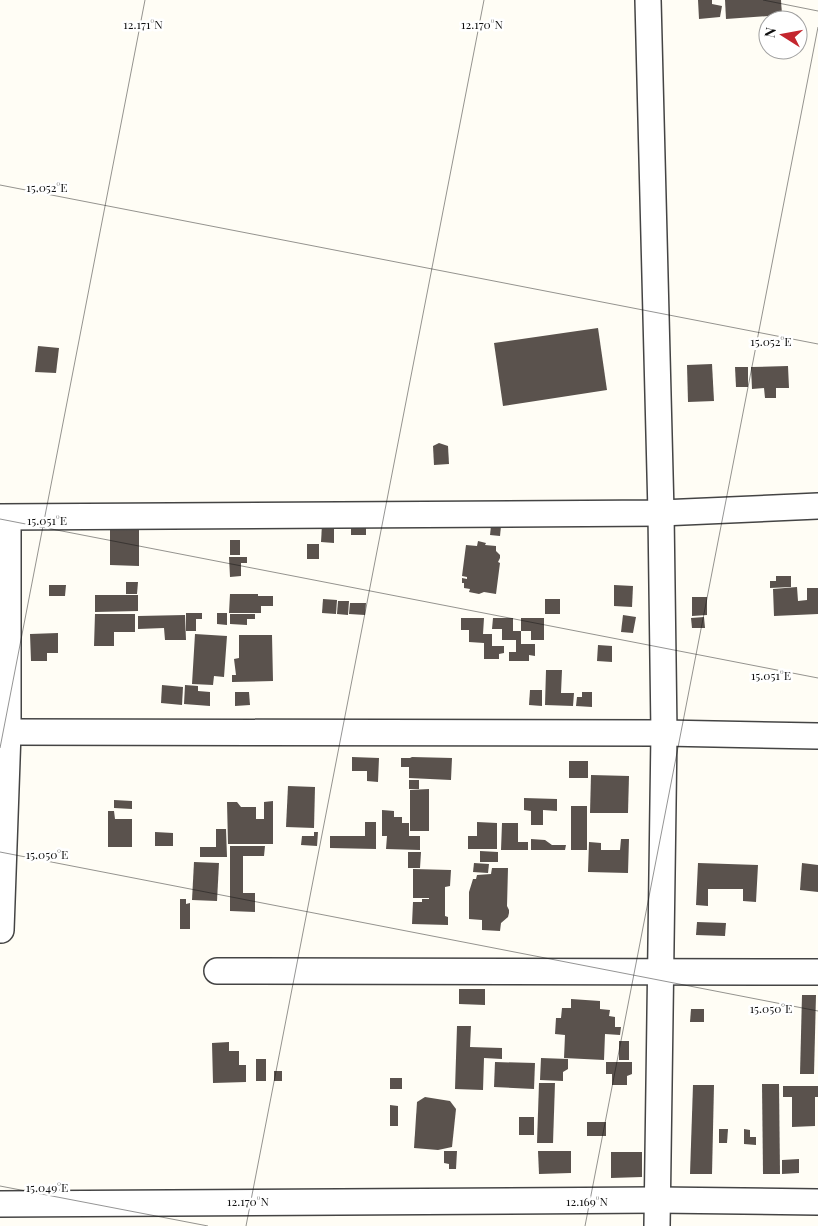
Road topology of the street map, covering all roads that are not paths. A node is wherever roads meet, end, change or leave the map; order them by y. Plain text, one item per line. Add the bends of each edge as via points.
1 (648, 0) edge
2 (818, 506) edge
3 (661, 513) junction
4 (4, 518) edge
5 (8, 732) junction
6 (664, 733) junction
7 (818, 736) edge
8 (1, 930) dead end
9 (217, 971) dead end
10 (660, 971) junction
11 (818, 972) edge
12 (657, 1200) junction
13 (818, 1202) edge
14 (2, 1211) edge
15 (657, 1226) edge

1 - 3 street
2 - 3 street
3 - 4 street
3 - 6 street
4 - 5 street
5 - 6 street
5 - 8 street
6 - 7 street
6 - 10 street
9 - 10 street
10 - 11 street
10 - 12 street
12 - 13 street
12 - 14 street
12 - 15 street

